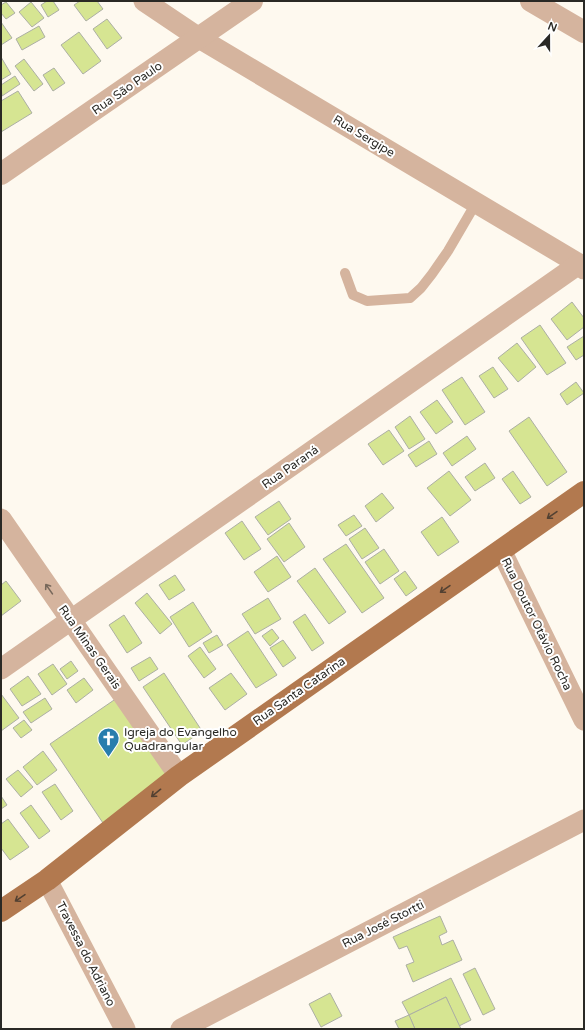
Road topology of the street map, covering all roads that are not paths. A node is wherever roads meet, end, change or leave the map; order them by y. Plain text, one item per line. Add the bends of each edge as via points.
1 (144, 1) edge
2 (252, 1) edge
3 (531, 1) edge
4 (584, 32) edge
5 (199, 38) junction
6 (3, 168) edge
7 (476, 203) junction
8 (581, 267) edge
9 (345, 273) dead end
10 (584, 492) edge
11 (1, 519) edge
12 (501, 550) junction
13 (71, 621) junction
14 (1, 669) edge
15 (584, 720) edge
16 (178, 776) junction
17 (584, 820) edge
18 (47, 880) junction
19 (1, 911) edge
20 (125, 1029) edge
21 (181, 1029) edge

1 - 5 street, Rua Sergipe
2 - 5 street, Rua São Paulo
3 - 4 street
5 - 6 street, Rua São Paulo
5 - 7 street, Rua Sergipe
7 - 8 street, Rua Sergipe
7 - 9 lane via 448,251 421,288 410,298 367,301 353,295
8 - 13 street, Rua Paraná
10 -> 12 main road, Rua Santa Catarina
13 -> 11 street, Rua Minas Gerais
12 - 15 street, Rua Doutor Otávio Rocha
12 -> 16 main road, Rua Santa Catarina
13 - 14 street, Rua Paraná
13 - 16 street, Rua Minas Gerais
16 -> 18 main road, Rua Santa Catarina
17 - 21 street, Rua José Stortti
18 -> 19 main road, Rua Santa Catarina
18 - 20 street, Travessa do Adriano

